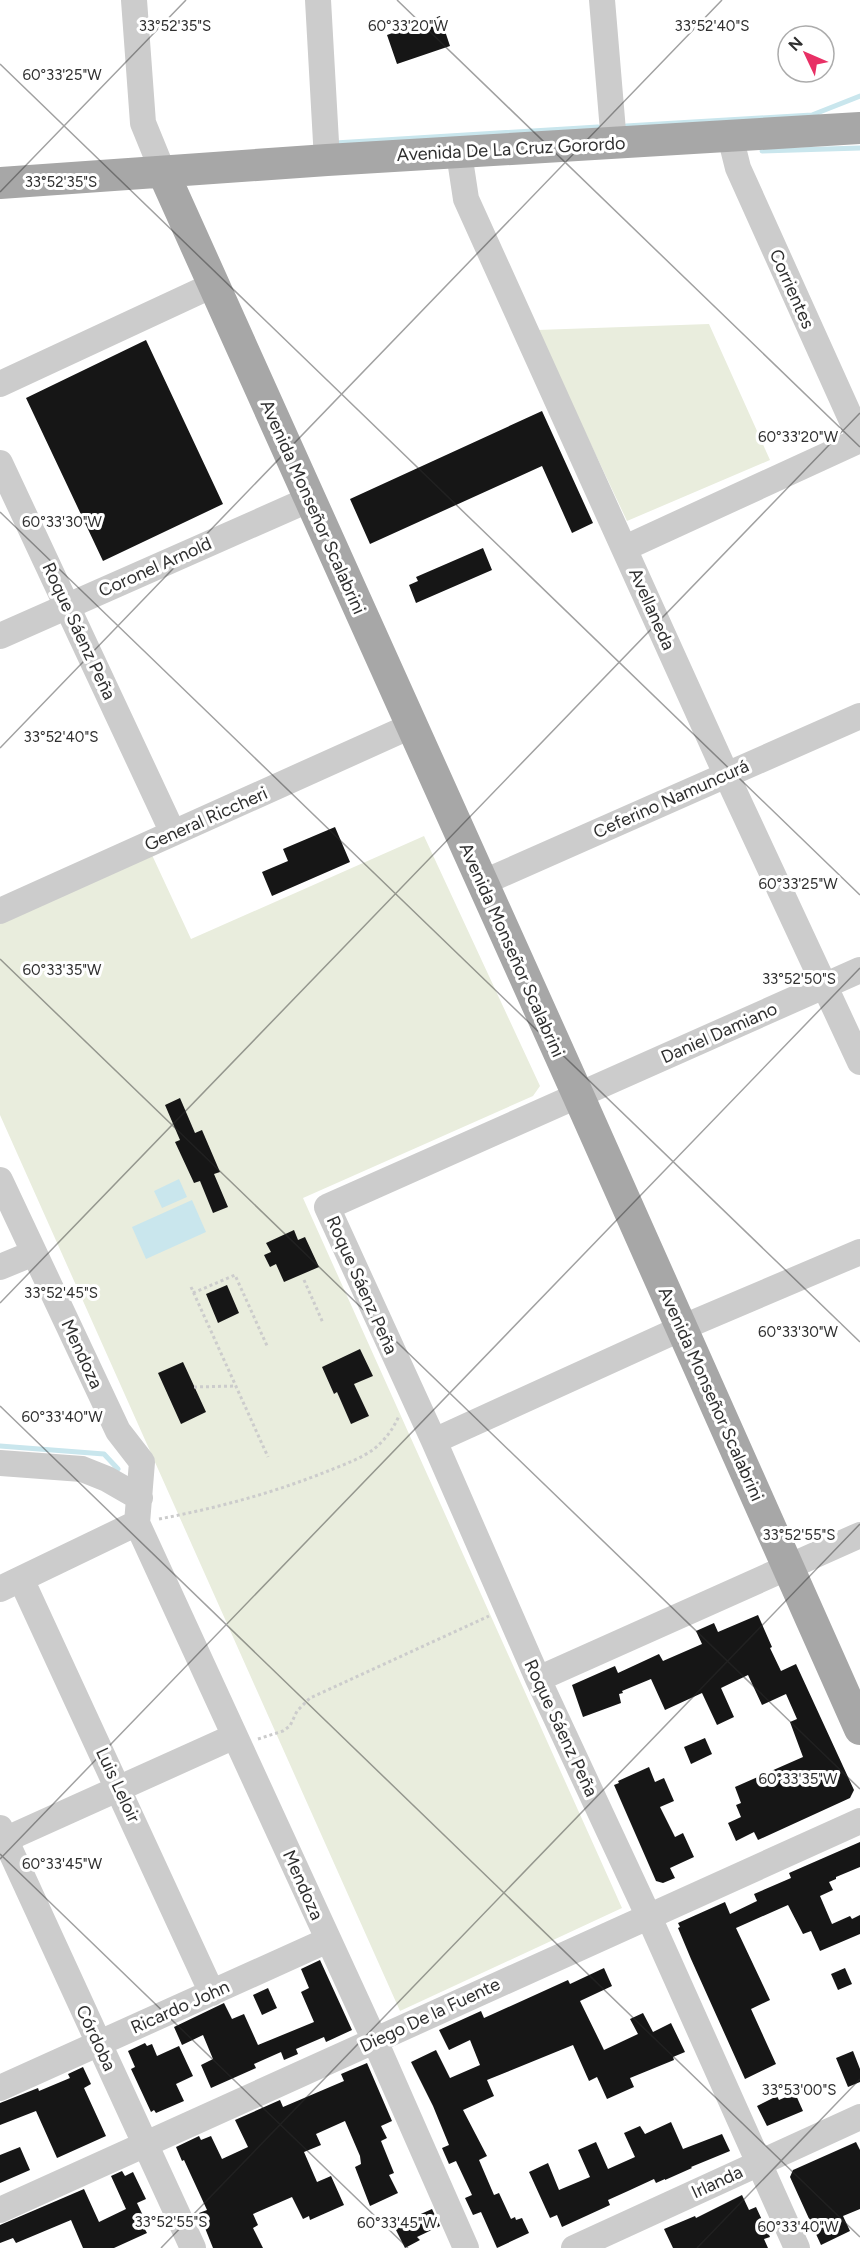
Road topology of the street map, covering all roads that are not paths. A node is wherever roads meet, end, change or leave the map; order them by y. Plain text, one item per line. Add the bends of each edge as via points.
1 (134, 0) edge
2 (318, 0) edge
3 (602, 0) edge
4 (860, 128) edge
5 (730, 136) junction
6 (614, 143) junction
7 (459, 153) junction
8 (327, 160) junction
9 (163, 172) junction
10 (0, 183) edge
11 (213, 285) junction
12 (0, 384) edge
13 (860, 439) edge
14 (0, 463) edge
15 (310, 499) junction
16 (625, 548) junction
17 (68, 606) junction
18 (0, 636) edge
19 (860, 716) edge
20 (411, 726) junction
21 (726, 774) junction
22 (173, 833) junction
23 (482, 883) junction
24 (0, 911) edge
25 (860, 970) edge
26 (825, 985) junction
27 (860, 1062) edge
28 (578, 1095) junction
29 (0, 1180) edge
30 (327, 1207) joint
31 (860, 1252) edge
32 (34, 1253) junction
33 (0, 1267) edge
34 (681, 1328) junction
35 (434, 1442) junction
36 (0, 1463) edge
37 (138, 1511) junction
38 (860, 1535) edge
39 (788, 1566) junction
40 (11, 1584) edge
41 (538, 1679) junction
42 (860, 1729) edge
43 (237, 1740) junction
44 (119, 1789) junction
45 (860, 1821) edge
46 (2, 1837) edge
47 (648, 1915) junction
48 (328, 1940) junction
49 (212, 1992) junction
50 (375, 2041) junction
51 (99, 2044) junction
52 (0, 2088) edge
53 (860, 2117) edge
54 (146, 2144) junction
55 (759, 2163) junction
56 (0, 2210) edge
57 (193, 2248) edge
58 (466, 2248) edge
59 (574, 2248) edge
60 (797, 2248) edge

1 - 9 street via 143,123
2 - 8 street
3 - 6 street
4 - 5 main road, Avenida De La Cruz Gorordo
5 - 6 main road, Avenida De La Cruz Gorordo
5 - 13 street, Corrientes via 738,168
6 - 7 main road, Avenida De La Cruz Gorordo
7 - 8 main road, Avenida De La Cruz Gorordo
7 - 16 street, Avellaneda via 466,199
8 - 9 main road, Avenida De La Cruz Gorordo
9 - 10 main road, Avenida De La Cruz Gorordo
9 - 11 main road, Avenida Monseñor Scalabrini
11 - 12 street
11 - 15 main road, Avenida Monseñor Scalabrini
13 - 16 street
14 - 17 street, Roque Sáenz Peña
15 - 17 street, Coronel Arnold
15 - 20 main road, Avenida Monseñor Scalabrini
16 - 21 street, Avellaneda
17 - 18 street, Coronel Arnold
17 - 22 street, Roque Sáenz Peña
19 - 21 street, Ceferino Namuncurá
20 - 22 street, General Riccheri
20 - 23 main road, Avenida Monseñor Scalabrini
21 - 23 street, Ceferino Namuncurá
21 - 26 street, Avellaneda
22 - 24 street, General Riccheri
23 - 28 main road, Avenida Monseñor Scalabrini
25 - 26 street, Daniel Damiano
26 - 27 street, Avellaneda
26 - 28 street, Daniel Damiano
28 - 30 street, Daniel Damiano
28 - 34 main road, Avenida Monseñor Scalabrini
29 - 32 street, Mendoza
30 - 35 street, Roque Sáenz Peña
31 - 34 street
32 - 33 street
32 - 37 street, Mendoza via 118,1431 142,1462
34 - 35 street
34 - 39 main road, Avenida Monseñor Scalabrini
35 - 41 street, Roque Sáenz Peña
36 - 37 street via 82,1469 107,1479
37 - 40 street
37 - 43 street, Mendoza
38 - 39 street
39 - 41 street
39 - 42 main road, Avenida Monseñor Scalabrini
40 - 44 street, Luis Leloir
41 - 47 street, Roque Sáenz Peña
43 - 44 street
43 - 48 street, Mendoza
44 - 46 street
44 - 49 street, Luis Leloir
45 - 47 street, Diego De la Fuente
46 - 51 street, Córdoba
47 - 50 street, Diego De la Fuente
47 - 55 street, Roque Sáenz Peña
48 - 49 street, Ricardo John
48 - 50 street, Mendoza
49 - 51 street, Ricardo John
50 - 54 street, Diego De la Fuente
50 - 58 street, Mendoza
51 - 52 street, Ricardo John
51 - 54 street, Córdoba
53 - 55 street, Irlanda
54 - 56 street, Diego De la Fuente
54 - 57 street, Córdoba
55 - 59 street, Irlanda
55 - 60 street, Roque Sáenz Peña

